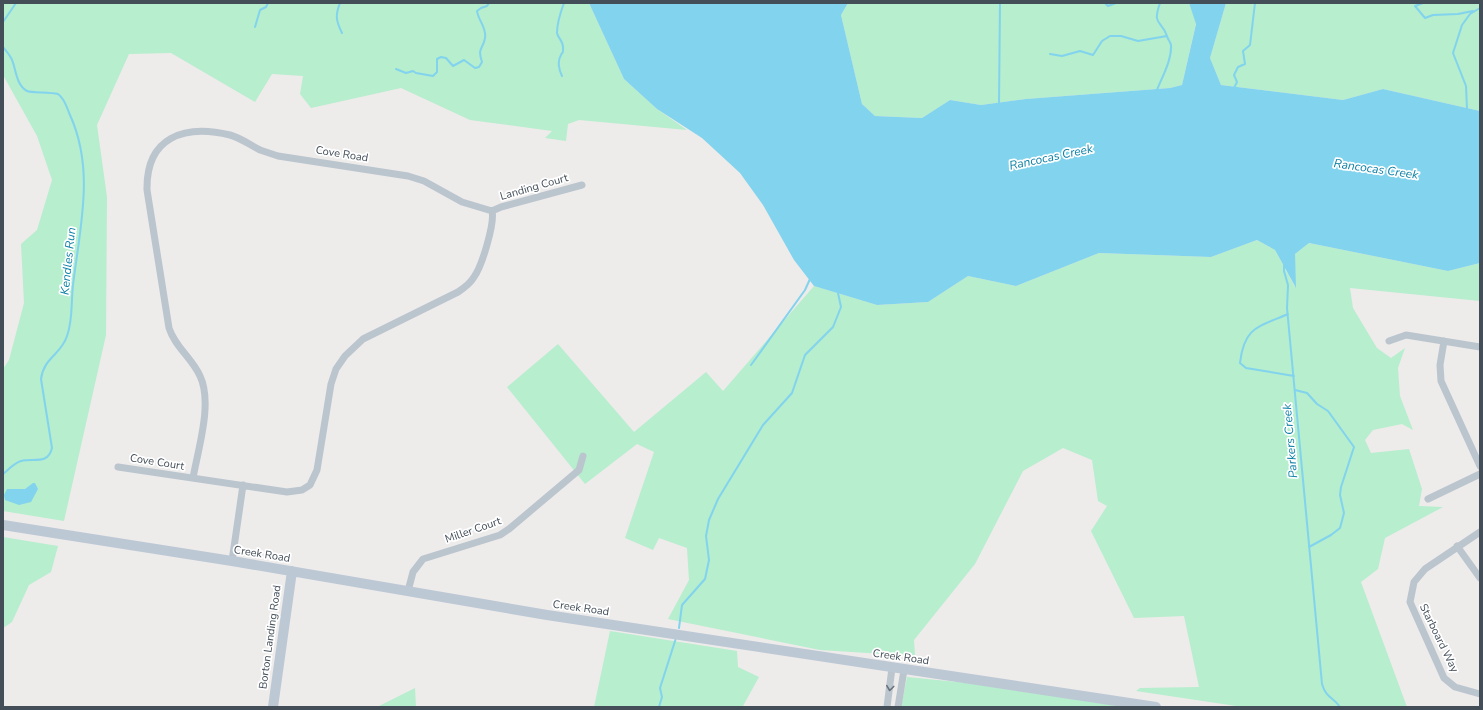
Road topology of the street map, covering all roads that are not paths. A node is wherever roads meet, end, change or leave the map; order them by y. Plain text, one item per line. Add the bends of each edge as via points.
1 (582, 184) dead end
2 (492, 211) junction
3 (1389, 341) dead end
4 (1444, 341) junction
5 (1480, 347) edge
6 (583, 456) dead end
7 (1480, 466) edge
8 (118, 467) dead end
9 (1480, 474) edge
10 (194, 478) junction
11 (243, 485) junction
12 (1428, 498) dead end
13 (3, 525) edge
14 (1480, 532) edge
15 (1457, 546) junction
16 (232, 561) junction
17 (292, 571) junction
18 (1480, 578) edge
19 (408, 591) junction
20 (892, 668) junction
21 (904, 670) junction
22 (1480, 694) edge
23 (273, 707) edge
24 (887, 707) edge
25 (898, 707) edge
26 (1156, 707) edge

1 - 2 street, Landing Court
2 - 10 street, Cove Road via 462,202 424,181 408,176 278,156 230,135 189,132 163,143 154,154 148,168 147,190 168,328 176,344 200,376 205,392
2 - 11 street via 493,222 478,269 470,283 458,292 363,339 345,356 336,369 331,384 317,470 310,485 302,490 287,492
3 - 4 street via 1406,335
4 - 5 street
4 - 7 street via 1440,365 1442,381
6 - 19 street, Miller Court via 579,470 510,529 500,535 424,559 413,572
8 - 10 street, Cove Court
9 - 12 street
10 - 11 street
11 - 16 street
13 - 16 main road, Creek Road
14 - 15 street, Starboard Way
15 - 18 street
15 - 22 street, Starboard Way via 1425,568 1414,582 1410,602 1444,678 1455,687
16 - 17 main road, Creek Road
17 - 19 main road, Creek Road
17 - 23 main road, Borton Landing Road
19 - 20 main road, Creek Road
20 - 21 main road, Creek Road
20 -> 24 street
21 - 25 street
21 - 26 main road, Creek Road

